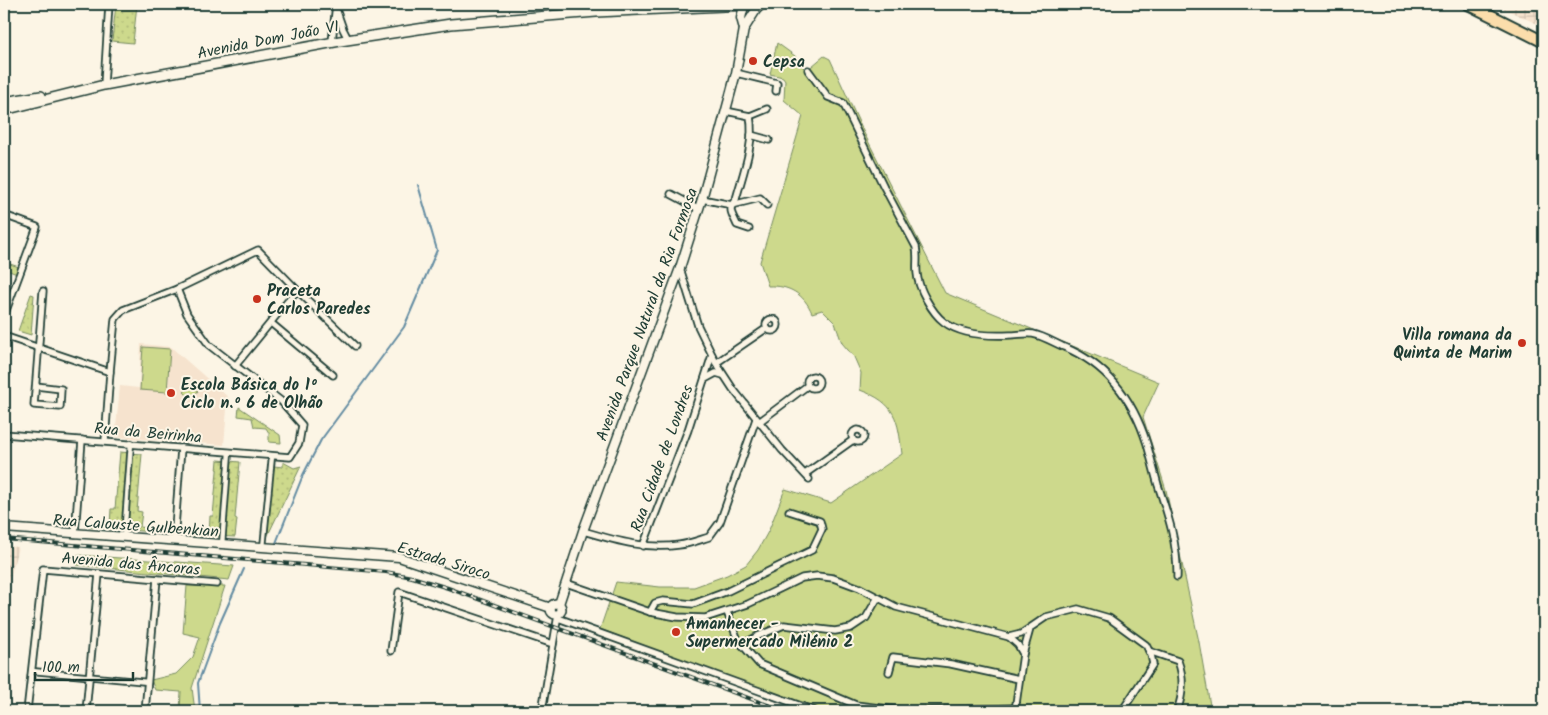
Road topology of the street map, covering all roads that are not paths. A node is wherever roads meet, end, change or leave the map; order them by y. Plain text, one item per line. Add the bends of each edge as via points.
1 (109, 4) edge
2 (767, 4) edge
3 (1468, 4) edge
4 (336, 5) edge
5 (754, 5) edge
6 (722, 6) junction
7 (745, 19) junction
8 (348, 39) junction
9 (332, 42) junction
10 (1544, 42) edge
11 (808, 70) dead end
12 (736, 73) junction
13 (104, 85) junction
14 (75, 91) junction
15 (776, 91) dead end
16 (4, 102) edge
17 (767, 109) dead end
18 (4, 110) edge
19 (726, 111) junction
20 (750, 116) junction
21 (751, 135) junction
22 (769, 140) dead end
23 (671, 194) dead end
24 (702, 199) junction
25 (732, 205) junction
26 (767, 205) dead end
27 (699, 209) junction
28 (4, 215) edge
29 (750, 229) dead end
30 (680, 268) junction
31 (177, 289) junction
32 (297, 290) junction
33 (43, 291) dead end
34 (4, 316) edge
35 (270, 323) junction
36 (767, 328) dead end
37 (4, 336) edge
38 (355, 346) dead end
39 (38, 348) junction
40 (712, 356) junction
41 (716, 363) junction
42 (235, 366) junction
43 (110, 372) junction
44 (333, 375) dead end
45 (724, 375) junction
46 (705, 379) junction
47 (36, 386) junction
48 (807, 386) dead end
49 (757, 420) junction
50 (4, 434) edge
51 (82, 440) junction
52 (853, 440) dead end
53 (105, 442) junction
54 (131, 443) junction
55 (181, 448) junction
56 (229, 452) junction
57 (272, 456) junction
58 (789, 511) dead end
59 (4, 528) edge
60 (583, 531) junction
61 (75, 534) junction
62 (124, 538) junction
63 (174, 541) junction
64 (222, 545) junction
65 (643, 546) junction
66 (264, 548) junction
67 (99, 574) junction
68 (1177, 577) dead end
69 (157, 579) junction
70 (566, 583) junction
71 (217, 584) dead end
72 (878, 598) junction
73 (559, 604) junction
74 (551, 608) junction
75 (650, 612) junction
76 (727, 612) junction
77 (558, 616) junction
78 (1030, 629) junction
79 (1009, 637) junction
80 (553, 644) junction
81 (742, 645) junction
82 (1149, 650) junction
83 (391, 652) dead end
84 (1023, 654) junction
85 (32, 671) junction
86 (889, 672) dead end
87 (90, 676) junction
88 (1019, 679) junction
89 (148, 682) junction
90 (1015, 710) edge
91 (27, 711) edge
92 (86, 711) edge
93 (145, 711) edge
94 (542, 711) edge
95 (815, 711) edge
96 (904, 711) edge
97 (914, 711) edge
98 (1122, 711) edge
99 (1177, 711) edge

1 - 13 street
2 - 5 main road, Avenida Dom João VI
3 - 10 main road
4 - 8 street
4 - 9 street
5 - 6 main road, Avenida Dom João VI
5 - 7 street
5 - 7 street
6 - 7 street
6 - 8 main road, Avenida Dom João VI via 451,24
7 - 12 street, Avenida Parque Natural da Ria Formosa
8 - 9 main road, Avenida Dom João VI
9 - 13 main road, Avenida Dom João VI
11 - 68 street via 828,97 843,103 850,115 916,247 920,288 944,322 969,333 994,336 1033,334 1078,353 1107,373 1122,390 1147,443 1173,534 1178,560
12 - 15 street via 777,83
12 - 19 street, Avenida Parque Natural da Ria Formosa
13 - 14 main road, Avenida Dom João VI
14 - 16 main road, Avenida Dom João VI
14 - 18 main road, Avenida Dom João VI
17 - 20 street
19 - 20 street
19 - 24 street, Avenida Parque Natural da Ria Formosa
20 - 21 street
21 - 22 street
21 - 25 street
23 - 27 street
24 - 25 street
24 - 27 street, Avenida Parque Natural da Ria Formosa
25 - 26 street via 760,198
25 - 29 street via 730,210 737,225
27 - 30 street, Avenida Parque Natural da Ria Formosa
28 - 34 street via 37,228
30 - 40 street via 698,326
30 - 60 street, Avenida Parque Natural da Ria Formosa
31 - 32 street via 258,250
31 - 42 street via 187,314 209,345
31 - 43 street via 123,310 115,319
32 - 35 street
32 - 38 street
33 - 39 street
35 - 42 street
35 - 44 street
36 - 41 street
37 - 39 street
39 - 43 street
39 - 47 street
40 - 41 street
40 - 46 street, Rua Cidade de Londres
41 - 45 street
42 - 57 street, Rua da Beirinha via 281,401 302,425 299,443 290,457
43 - 53 street
45 - 46 street, Rua Cidade de Londres via 711,374
45 - 49 street
46 - 65 street, Rua Cidade de Londres
47 - 47 street via 34,405 60,407 61,389
48 - 49 street
49 - 52 street via 807,476
49 - 65 street via 720,522 709,537 679,545
50 - 51 street, Rua da Beirinha
51 - 53 street, Rua da Beirinha
51 - 61 street
53 - 54 street, Rua da Beirinha
54 - 55 street, Rua da Beirinha
54 - 62 street
55 - 56 street, Rua da Beirinha
55 - 63 street
56 - 57 street, Rua da Beirinha
56 - 64 street
57 - 66 street
58 - 75 street via 820,521 822,529 812,550 728,591 693,604 655,603
59 - 61 street, Rua Calouste Gulbenkian
60 - 65 street
60 - 70 street, Avenida Parque Natural da Ria Formosa
61 - 62 street, Rua Calouste Gulbenkian
62 - 63 street, Rua Calouste Gulbenkian
63 - 64 street, Rua Calouste Gulbenkian
64 - 66 street, Rua Calouste Gulbenkian
66 - 74 street, Estrada Siroco via 399,557
67 - 69 street, Avenida das Âncoras
67 - 85 street, Avenida das Âncoras via 43,568
67 - 87 street
69 - 71 street, Avenida das Âncoras
69 - 89 street
70 - 73 street, Avenida Parque Natural da Ria Formosa
70 - 75 street
72 - 76 street via 833,578 817,576 802,578
72 - 79 street via 896,607
72 - 81 street via 866,618 851,628 835,630 784,625
73 - 74 street
73 - 77 street via 562,611
74 - 77 street
75 - 76 street via 705,618
76 - 81 street
77 - 80 street
77 - 95 street
78 - 79 street
78 - 82 street via 1046,617 1078,608 1109,618
78 - 84 street
79 - 84 street
80 - 83 street via 399,592
80 - 94 street
81 - 96 street via 759,664 856,705
82 - 98 street via 1153,664
82 - 99 street via 1178,661 1182,672 1181,702
84 - 88 street
85 - 87 street
85 - 91 street
86 - 88 street via 893,657 951,664
87 - 89 street
87 - 92 street
88 - 90 street
89 - 93 street
90 - 97 street

